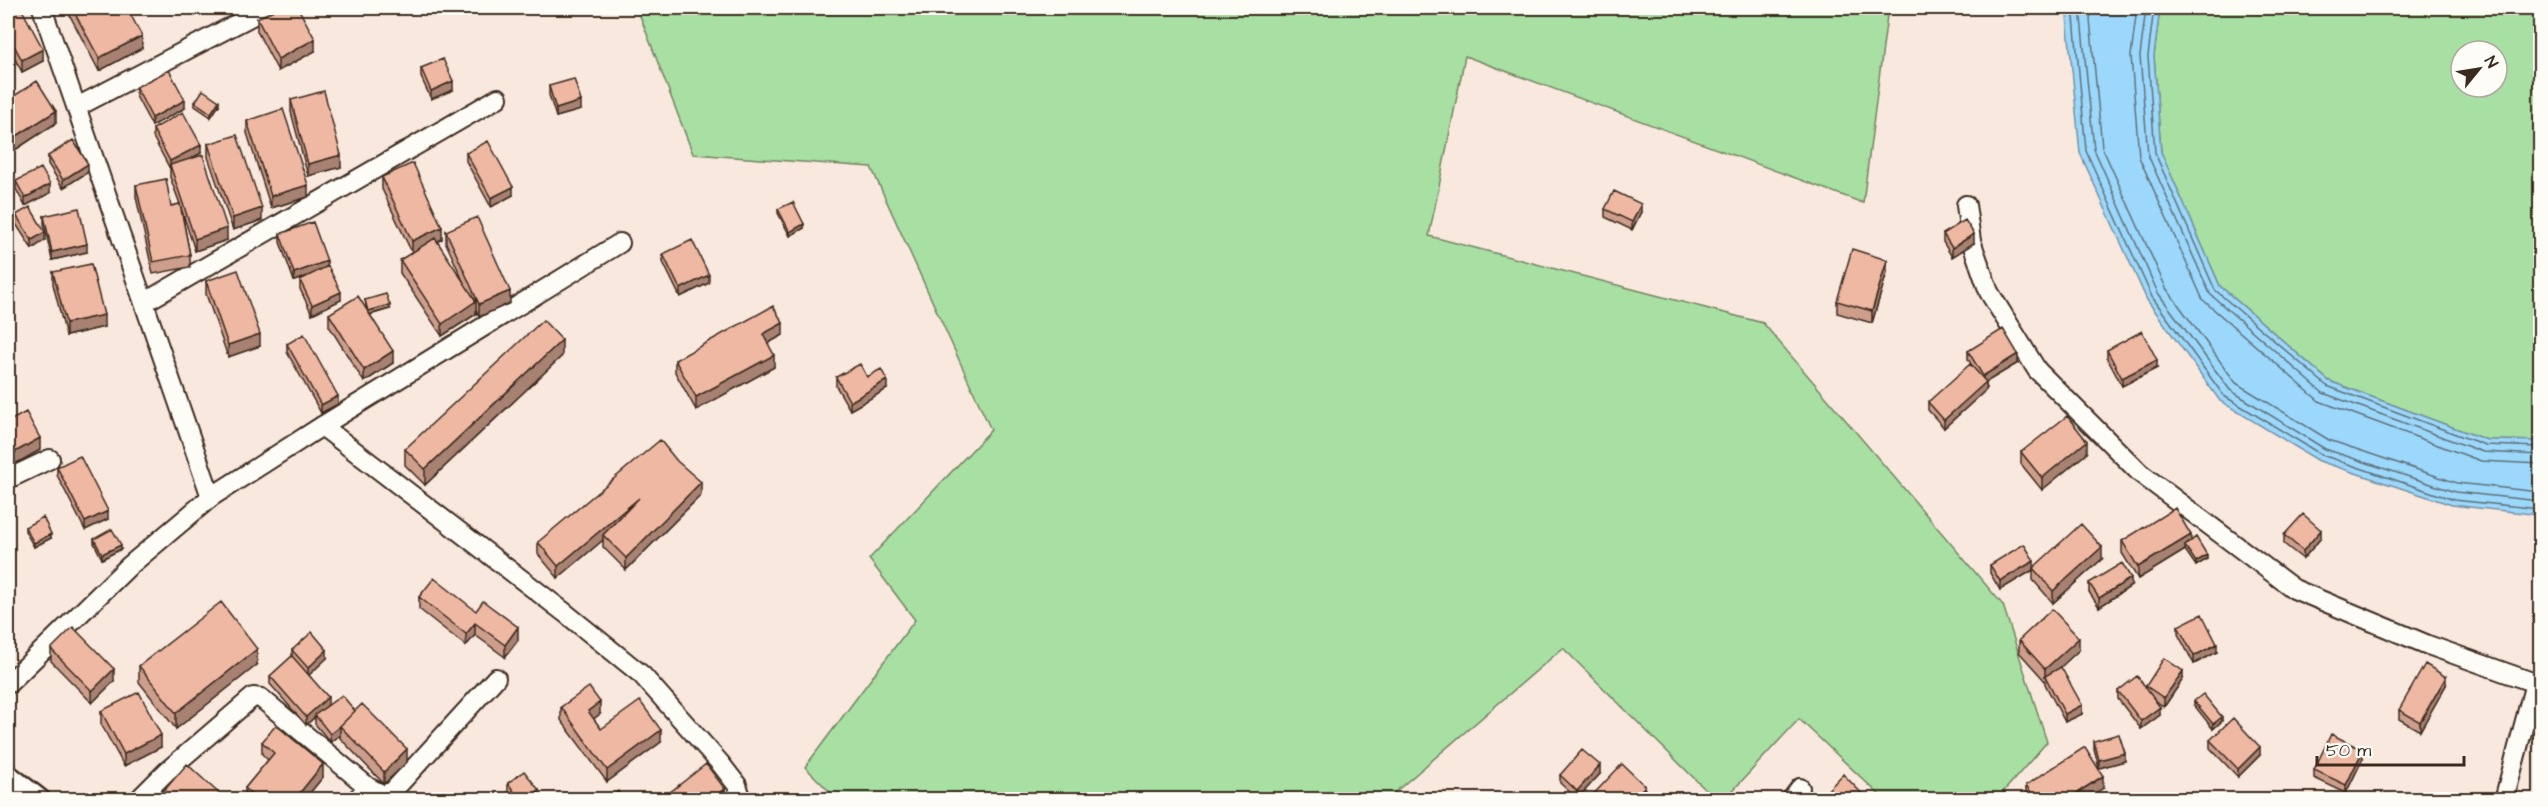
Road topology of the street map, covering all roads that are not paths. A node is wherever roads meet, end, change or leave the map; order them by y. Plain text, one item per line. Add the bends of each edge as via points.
1 (42, 8) edge
2 (267, 8) edge
3 (498, 98) dead end
4 (76, 106) junction
5 (1966, 205) dead end
6 (620, 243) dead end
7 (144, 302) junction
8 (322, 426) junction
9 (50, 459) dead end
10 (8, 479) edge
11 (211, 497) junction
12 (496, 678) dead end
13 (8, 684) edge
14 (2538, 685) edge
15 (8, 776) edge
16 (362, 793) edge
17 (39, 800) edge
18 (138, 800) edge
19 (742, 800) edge
20 (2504, 800) edge

1 - 4 street
2 - 4 street
3 - 7 street
4 - 7 street
5 - 14 street via 1971,241 1989,292 2037,370 2140,473 2294,590
6 - 8 street
7 - 11 street
8 - 11 street
8 - 19 street via 642,675 737,784
9 - 10 street
11 - 13 street via 128,567
12 - 16 street via 392,792
14 - 20 street
15 - 17 street
16 - 18 street via 261,698 253,697

